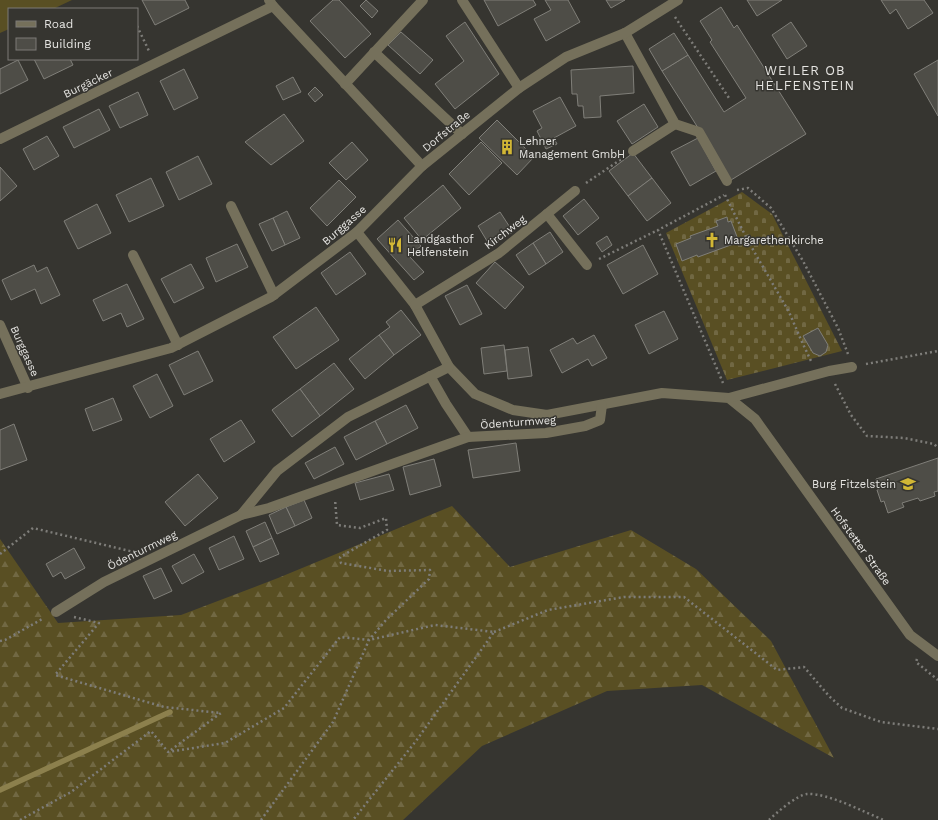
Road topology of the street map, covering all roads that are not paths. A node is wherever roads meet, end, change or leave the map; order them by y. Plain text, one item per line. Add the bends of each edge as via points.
1 (423, 0) edge
2 (462, 0) edge
3 (678, 0) edge
4 (271, 3) edge
5 (625, 33) junction
6 (374, 52) junction
7 (345, 84) junction
8 (519, 88) junction
9 (675, 124) junction
10 (462, 134) junction
11 (0, 139) edge
12 (633, 151) road end
13 (422, 166) junction
14 (728, 181) dead end
15 (575, 191) road end
16 (231, 206) dead end
17 (547, 214) junction
18 (357, 232) junction
19 (133, 255) dead end
20 (587, 265) road end
21 (274, 295) junction
22 (415, 305) junction
23 (0, 325) edge
24 (178, 345) junction
25 (449, 367) junction
26 (852, 367) road end
27 (430, 376) junction
28 (28, 388) junction
29 (727, 393) junction
30 (0, 394) edge
31 (602, 405) junction
32 (468, 437) junction
33 (241, 515) junction
34 (56, 612) road end
35 (938, 656) edge

1 - 6 street
2 - 8 street
3 - 5 street, Dorfstraße
4 - 7 street, Dorfstraße
4 - 11 street, Burgäcker via 155,64
5 - 8 street, Dorfstraße via 566,57
5 - 9 street
6 - 7 street
6 - 10 street
7 - 13 street, Dorfstraße
8 - 10 street, Dorfstraße
9 - 12 street
9 - 14 street via 699,132
10 - 13 street, Dorfstraße
13 - 18 street, Burggasse
15 - 17 street, Kirchweg
16 - 21 street
17 - 20 street
17 - 22 street, Kirchweg via 499,253
18 - 21 street, Burggasse
18 - 22 street, Ödenturmweg
19 - 24 street
21 - 24 street, Burggasse
22 - 25 street, Ödenturmweg
23 - 28 street, Burggasse
24 - 28 street, Burggasse
25 - 27 street, Ödenturmweg
25 - 31 street, Ödenturmweg via 475,394 513,410 547,415
26 - 29 street
27 - 32 street, Ödenturmweg
27 - 33 street, Ödenturmweg via 348,418 277,471
28 - 30 street, Burggasse
29 - 31 street via 662,393
29 - 35 street, Hofstetter Straße via 755,419 910,636
31 - 32 street, Ödenturmweg via 600,420 585,426 546,433
32 - 33 street, Ödenturmweg via 270,508
33 - 34 street, Ödenturmweg via 104,582

